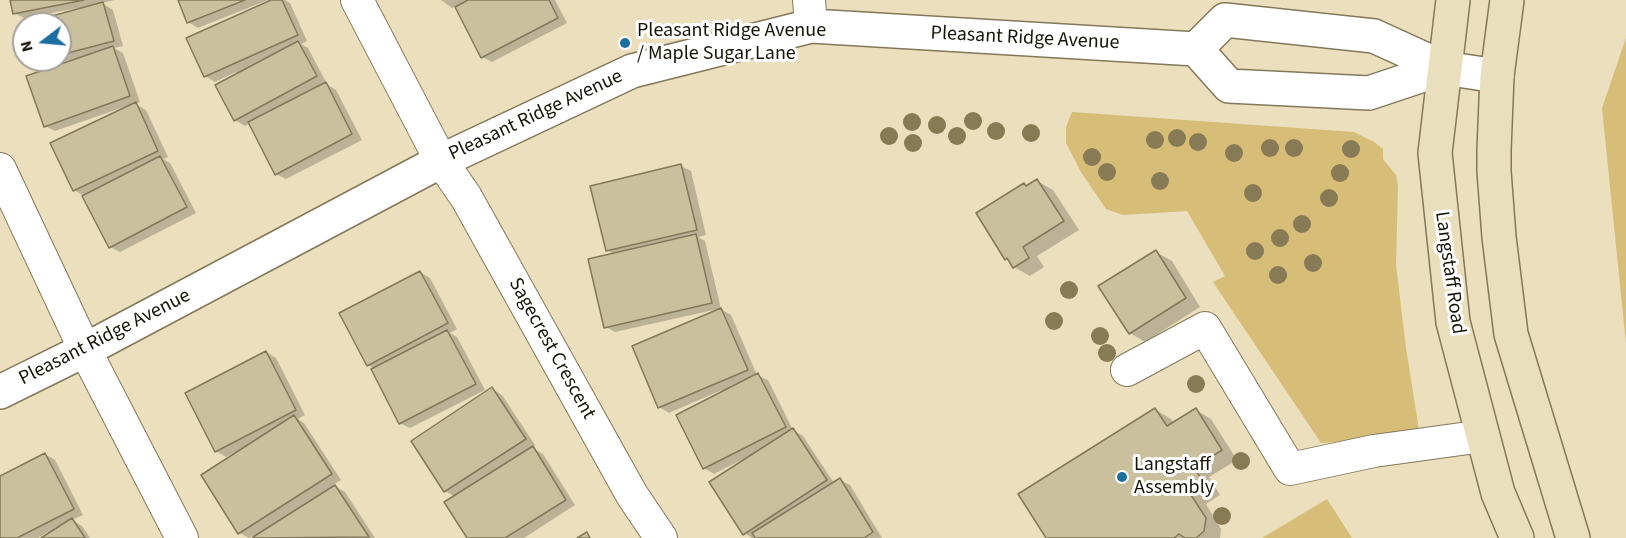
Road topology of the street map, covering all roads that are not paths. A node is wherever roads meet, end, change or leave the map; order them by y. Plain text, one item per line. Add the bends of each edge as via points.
1 (357, 0) edge
2 (1453, 0) edge
3 (1507, 0) edge
4 (810, 13) edge
5 (1196, 49) junction
6 (1444, 68) junction
7 (1497, 76) junction
8 (441, 161) junction
9 (0, 169) edge
10 (85, 350) junction
11 (1127, 370) dead end
12 (0, 392) edge
13 (1483, 436) junction
14 (182, 538) edge
15 (661, 538) edge
16 (1517, 538) edge
17 (1573, 538) edge

1 - 8 street, Sagecrest Crescent
2 - 6 main road, Langstaff Road
3 - 7 main road
4 - 5 street, Pleasant Ridge Avenue
4 - 8 street, Pleasant Ridge Avenue via 632,71
5 - 6 street via 1225,20 1374,36
5 - 6 street via 1229,86 1369,93
6 - 7 street
6 - 13 main road, Langstaff Road via 1435,153 1439,192 1453,322
7 - 17 main road via 1494,171 1511,334
8 - 10 street, Pleasant Ridge Avenue
8 - 15 street, Sagecrest Crescent via 466,197 632,495
9 - 10 street
10 - 12 street, Pleasant Ridge Avenue
10 - 14 street
11 - 13 street via 1205,328 1290,469 1374,451
13 - 16 main road, Langstaff Road via 1498,493

